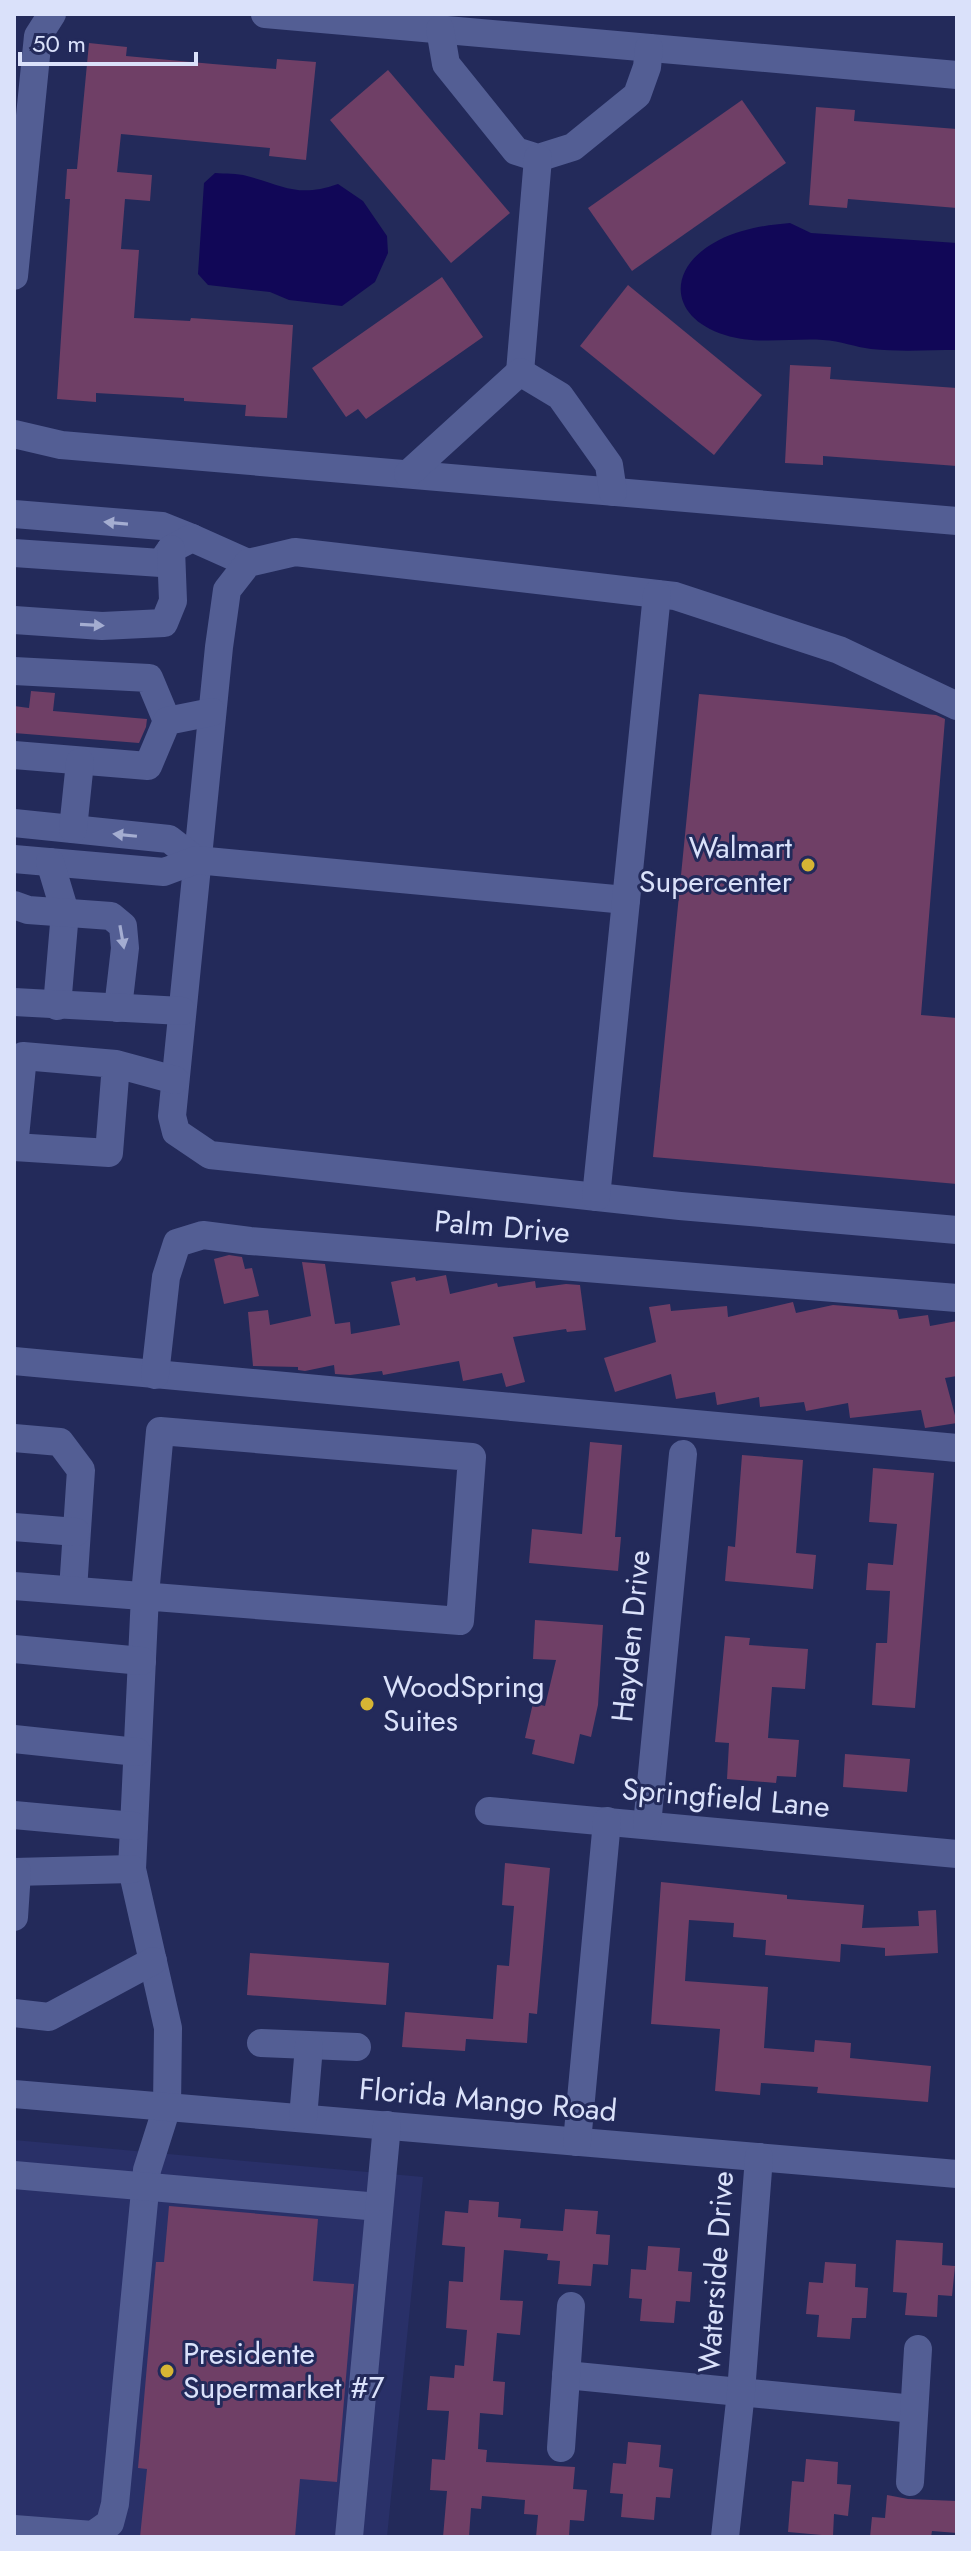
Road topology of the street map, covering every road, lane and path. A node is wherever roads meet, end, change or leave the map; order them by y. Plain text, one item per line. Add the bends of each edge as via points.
1 (52, 14) edge
2 (265, 14) edge
3 (440, 29) junction
4 (649, 48) junction
5 (957, 75) edge
6 (538, 158) junction
7 (14, 276) edge
8 (520, 372) junction
9 (14, 434) edge
10 (408, 474) junction
11 (613, 492) junction
12 (14, 514) edge
13 (957, 521) edge
14 (182, 543) junction
15 (14, 553) edge
16 (248, 563) junction
17 (657, 594) junction
18 (14, 620) edge
19 (14, 671) edge
20 (957, 706) edge
21 (212, 712) junction
22 (167, 721) junction
23 (14, 755) edge
24 (80, 762) junction
25 (14, 823) edge
26 (73, 829) junction
27 (14, 859) edge
28 (196, 860) junction
29 (50, 862) junction
30 (626, 900) junction
31 (14, 905) edge
32 (65, 912) junction
33 (14, 1002) edge
34 (57, 1006) junction
35 (118, 1008) junction
36 (182, 1011) junction
37 (116, 1064) junction
38 (175, 1080) junction
39 (596, 1197) junction
40 (957, 1230) edge
41 (957, 1298) edge
42 (14, 1361) edge
43 (155, 1375) junction
44 (14, 1438) edge
45 (957, 1448) edge
46 (683, 1454) dead end
47 (14, 1527) edge
48 (76, 1532) junction
49 (14, 1586) edge
50 (73, 1590) junction
51 (145, 1595) junction
52 (14, 1649) edge
53 (142, 1661) junction
54 (14, 1739) edge
55 (137, 1752) junction
56 (489, 1811) dead end
57 (14, 1815) edge
58 (607, 1821) junction
59 (647, 1825) junction
60 (134, 1826) junction
61 (957, 1854) edge
62 (132, 1869) junction
63 (15, 1872) edge
64 (14, 1917) edge
65 (153, 1961) junction
66 (14, 2013) edge
67 (261, 2043) dead end
68 (309, 2046) junction
69 (357, 2047) dead end
70 (14, 2094) edge
71 (167, 2107) junction
72 (303, 2118) junction
73 (387, 2125) junction
74 (577, 2142) junction
75 (759, 2157) junction
76 (957, 2174) edge
77 (14, 2175) edge
78 (146, 2186) junction
79 (379, 2207) junction
80 (571, 2306) dead end
81 (918, 2349) dead end
82 (566, 2375) junction
83 (741, 2392) junction
84 (914, 2409) junction
85 (561, 2448) dead end
86 (910, 2482) dead end
87 (14, 2529) edge
88 (349, 2537) edge
89 (725, 2537) edge

1 - 7 street via 38,36
2 - 3 street
3 - 4 street
3 - 6 street via 446,64 516,151
4 - 5 street
4 - 6 street via 637,95 573,147
6 - 8 street
8 - 10 street
8 - 11 street via 560,396 609,465
9 - 10 street via 61,445
10 - 11 street
11 - 13 street
14 -> 12 street via 162,526
14 - 15 street via 161,563
14 - 16 street
18 -> 14 street via 102,626 164,623
16 - 17 street via 295,552
16 - 21 street via 227,590
17 - 20 street via 839,650
17 - 30 street
19 - 22 street via 149,678
21 - 22 street
21 - 28 street
22 - 24 street via 148,766
23 - 24 street
24 - 26 street
25 - 26 street
28 -> 26 street via 169,839
27 - 29 street
28 - 29 street via 164,872
28 - 30 street
28 - 36 street
29 - 32 street
30 - 39 street
31 - 32 street
32 - 34 street
32 -> 35 street via 111,916 123,926
33 - 34 street
34 - 35 street
35 - 36 street
36 - 38 street
37 - 37 street via 23,1056 14,1147 109,1153
37 - 38 street
38 - 39 street via 176,1132 210,1155
39 - 40 street
41 - 43 street, Palm Drive via 203,1235 177,1243 166,1277
42 - 43 street
43 - 45 street
44 - 48 street via 60,1442 81,1470
46 - 59 street, Hayden Drive
47 - 48 street
48 - 50 street
49 - 50 street
50 - 51 street
51 - 51 street via 460,1621 472,1457 160,1431
51 - 53 street
52 - 53 street
53 - 55 street
54 - 55 street
55 - 60 street
56 - 58 street, Springfield Lane
57 - 60 street
58 - 59 street, Springfield Lane
58 - 74 street
59 - 61 street, Springfield Lane
60 - 62 street
62 - 63 street
62 - 65 street
63 - 64 street
65 - 66 street via 49,2017
65 - 71 street via 168,2028
67 - 68 street
68 - 69 street
68 - 72 street
70 - 71 street, Florida Mango Road
71 - 72 street, Florida Mango Road
71 - 78 street
72 - 73 street, Florida Mango Road
73 - 74 street, Florida Mango Road
73 - 79 street
74 - 75 street, Florida Mango Road
75 - 76 street, Florida Mango Road
75 - 83 street, Waterside Drive
77 - 78 street
78 - 79 street
78 - 87 street via 110,2523 93,2535
79 - 88 street
80 - 82 street
81 - 84 street
82 - 83 street, Waterside Drive
82 - 85 street
83 - 84 street, Waterside Drive
83 - 89 street, Waterside Drive
84 - 86 street

